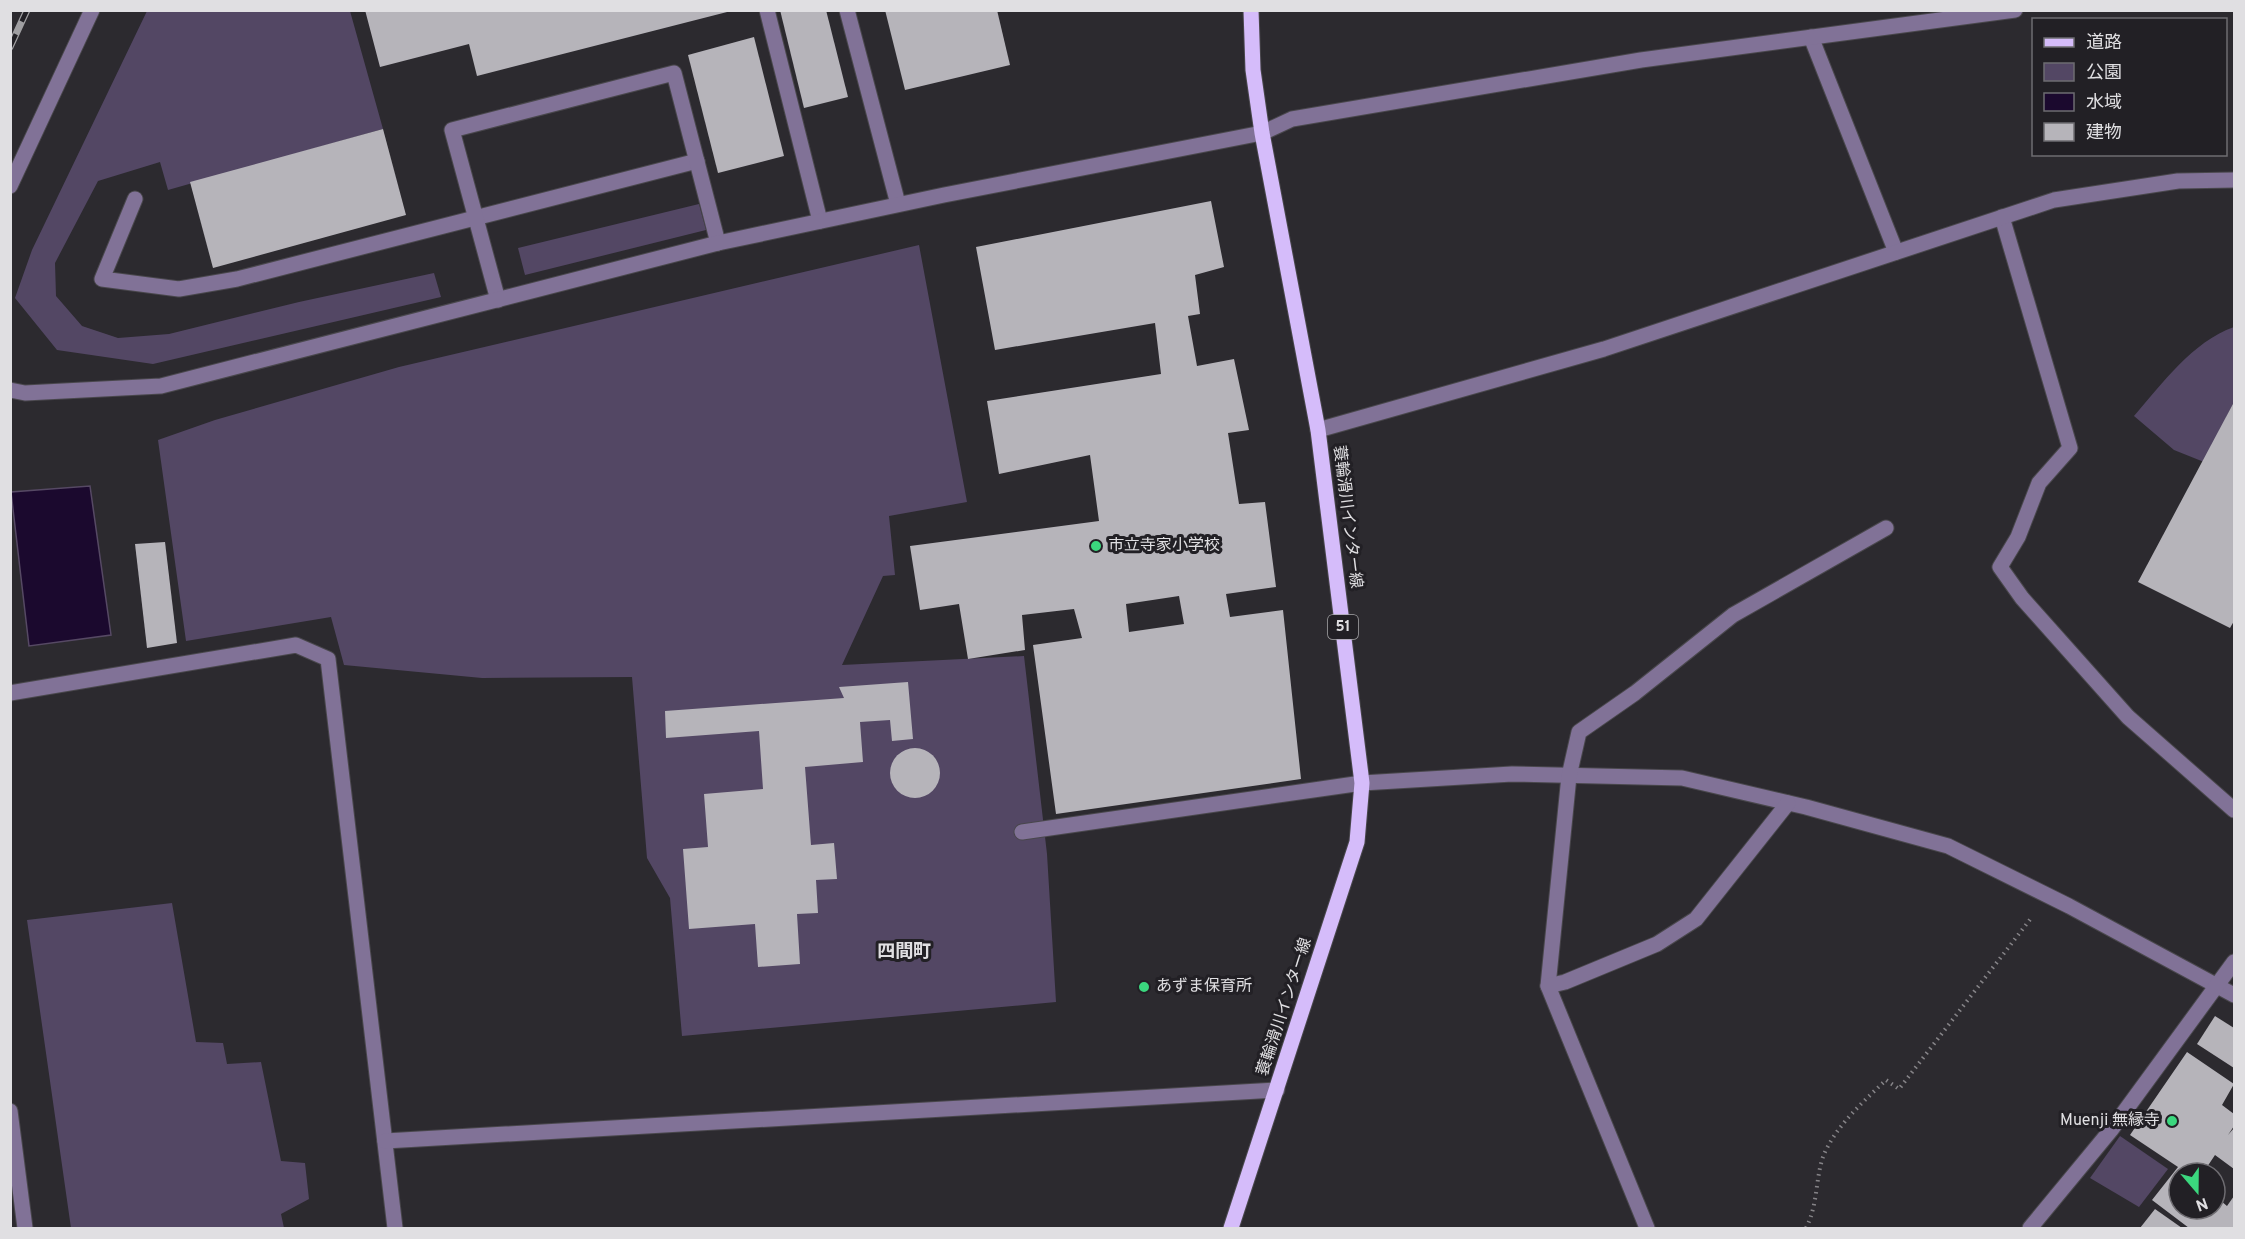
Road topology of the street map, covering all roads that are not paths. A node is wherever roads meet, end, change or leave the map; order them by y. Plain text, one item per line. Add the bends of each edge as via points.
1 (92, 10) edge
2 (767, 10) edge
3 (847, 10) edge
4 (1251, 10) edge
5 (2015, 10) edge
6 (1811, 37) junction
7 (1262, 133) junction
8 (696, 161) junction
9 (2235, 180) edge
10 (10, 186) edge
11 (135, 199) dead end
12 (898, 204) junction
13 (476, 216) junction
14 (2002, 217) junction
15 (820, 221) junction
16 (718, 243) junction
17 (1896, 252) junction
18 (498, 300) junction
19 (10, 390) edge
20 (1318, 430) junction
21 (1886, 528) dead end
22 (10, 693) edge
23 (1569, 776) junction
24 (1362, 783) junction
25 (1788, 803) junction
26 (2235, 810) edge
27 (1022, 832) dead end
28 (2235, 962) edge
29 (1548, 986) junction
30 (2218, 986) junction
31 (2235, 995) edge
32 (1277, 1090) junction
33 (10, 1112) edge
34 (385, 1141) junction
35 (25, 1228) edge
36 (395, 1228) edge
37 (1231, 1228) edge
38 (1647, 1228) edge
39 (2030, 1228) edge

1 - 10 street
2 - 15 street
3 - 12 street
4 - 7 main road, 蓑輪滑川インター線 / 51 via 1253,70
5 - 6 street
6 - 7 street via 1641,60 1292,118
6 - 17 street
7 - 12 street
7 - 20 main road, 蓑輪滑川インター線 / 51
8 - 13 street
8 - 13 street via 674,73 452,130
8 - 16 street
9 - 14 street via 2178,181 2054,200
11 - 13 street via 102,279 179,289 237,279
12 - 15 street
13 - 18 street
14 - 17 street
14 - 26 street via 2070,448 2039,483 2018,537 2000,567 2022,598 2127,717
15 - 16 street
16 - 18 street
17 - 20 street via 1604,349
18 - 19 street via 160,386 25,393
20 - 24 main road, 蓑輪滑川インター線 / 51
21 - 23 street via 1732,615 1635,693 1579,732
22 - 34 street via 296,645 328,659
23 - 24 street via 1512,774
23 - 25 street via 1682,778
23 - 29 street
24 - 27 street
24 - 32 main road, 蓑輪滑川インター線 / 51 via 1357,842
25 - 29 street via 1696,919 1657,944
25 - 30 street via 1948,846
28 - 30 street
29 - 38 street
30 - 31 street
30 - 39 street via 2111,1130
32 - 34 street
32 - 37 main road, 蓑輪滑川インター線 / 51
33 - 35 street
34 - 36 street

